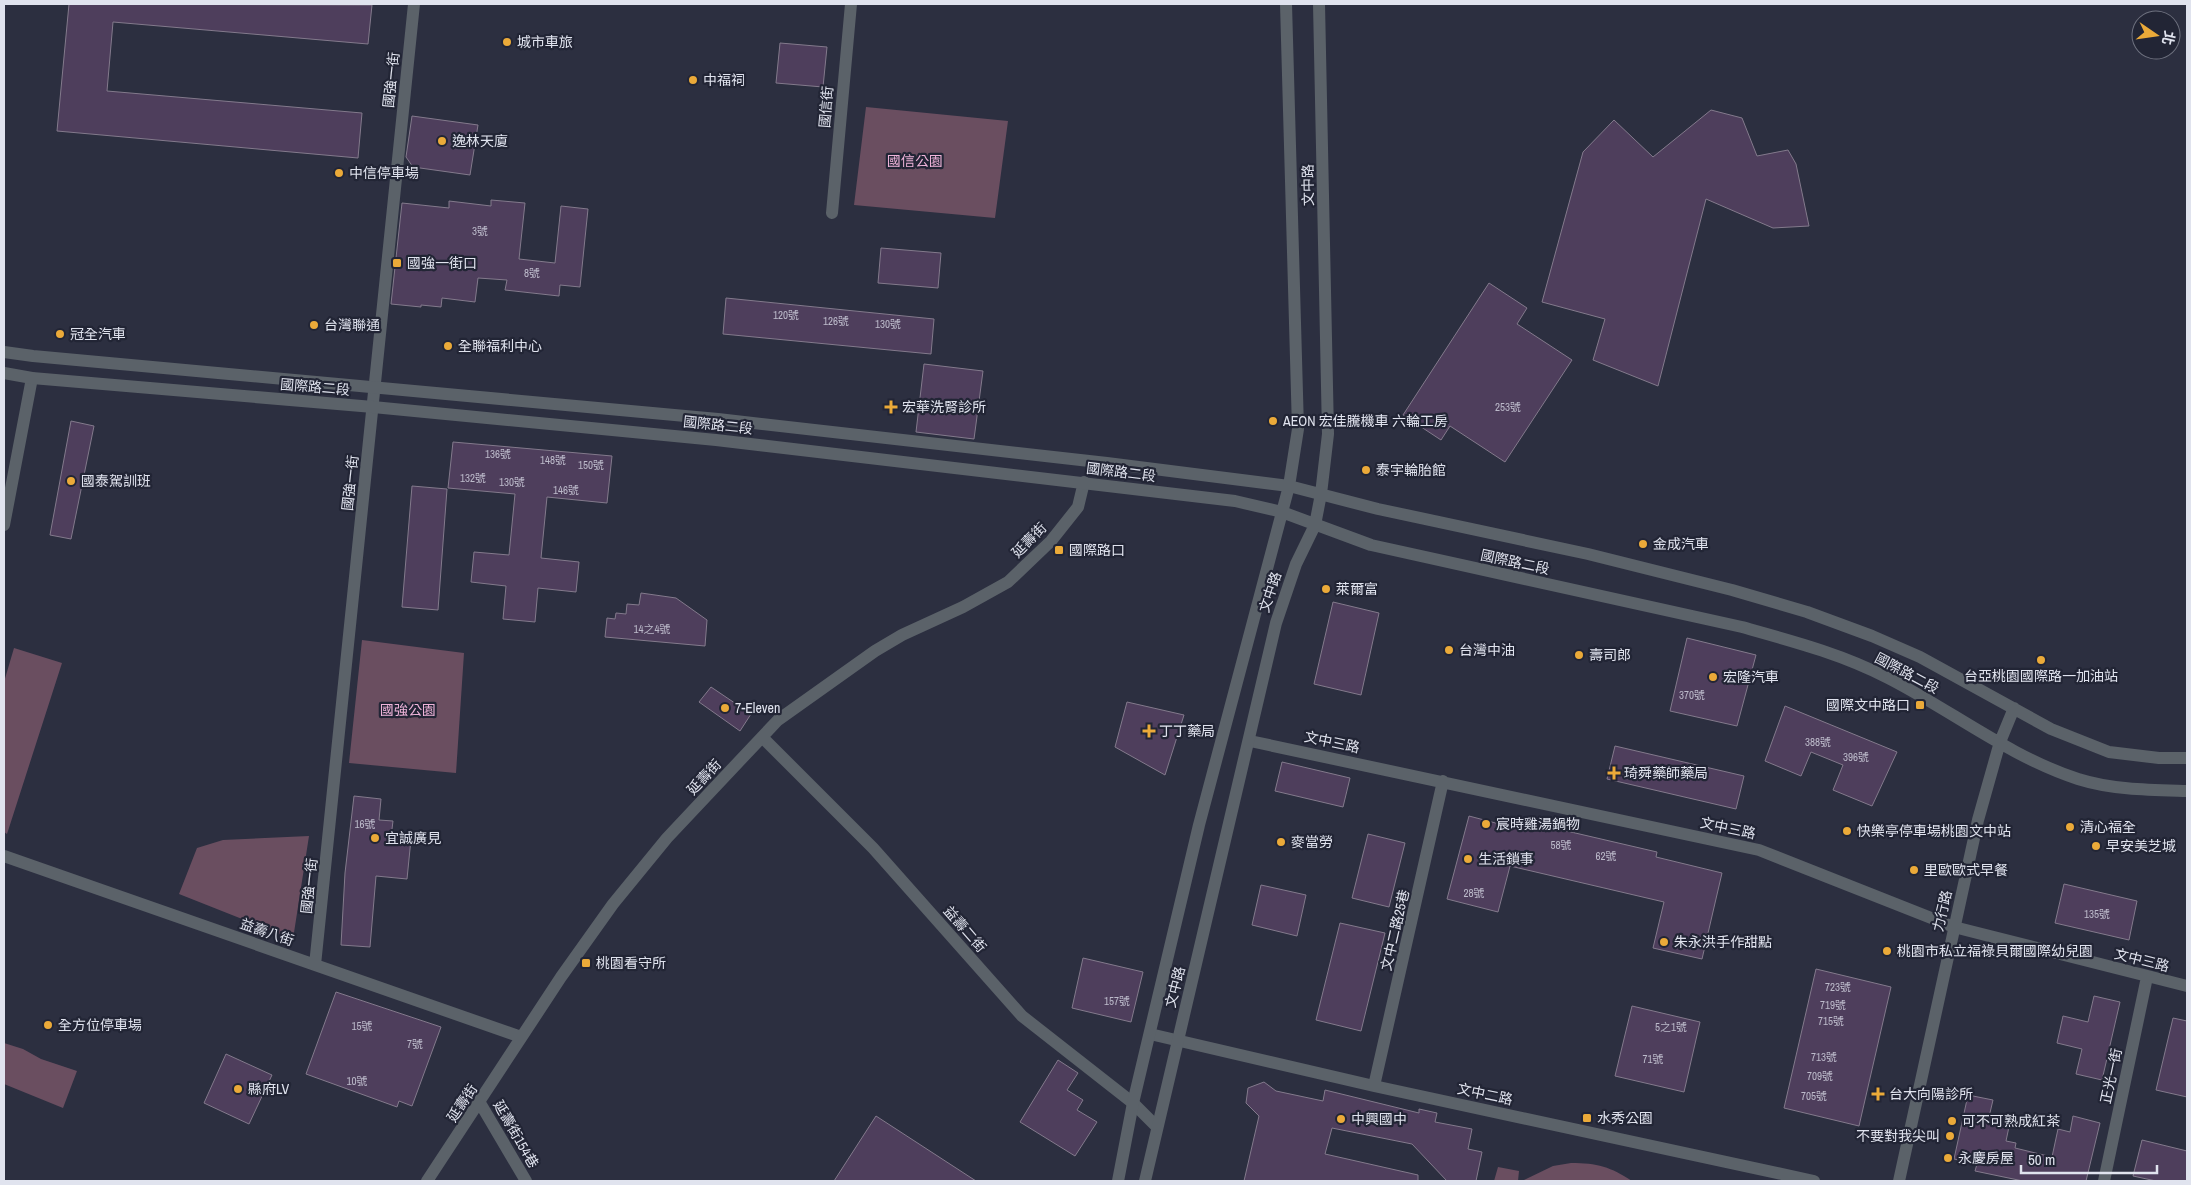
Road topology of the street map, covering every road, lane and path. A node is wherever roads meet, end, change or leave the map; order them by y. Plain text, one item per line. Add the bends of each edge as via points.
1 (414, 4) edge
2 (851, 4) edge
3 (1286, 4) edge
4 (1319, 4) edge
5 (832, 213) dead end
6 (4, 352) edge
7 (4, 373) edge
8 (32, 378) junction
9 (375, 386) junction
10 (373, 407) junction
11 (1084, 482) junction
12 (1289, 486) junction
13 (1321, 494) junction
14 (1282, 512) junction
15 (4, 525) edge
16 (1315, 525) junction
17 (2014, 708) junction
18 (762, 737) junction
19 (1250, 741) junction
20 (2000, 742) junction
21 (2187, 758) edge
22 (1443, 781) junction
23 (2187, 791) edge
24 (4, 856) edge
25 (1954, 927) junction
26 (316, 965) junction
27 (2147, 977) junction
28 (2187, 986) edge
29 (1150, 1034) junction
30 (521, 1037) junction
31 (1178, 1041) junction
32 (1374, 1086) junction
33 (480, 1103) junction
34 (1133, 1103) junction
35 (1157, 1127) junction
36 (427, 1181) edge
37 (526, 1181) edge
38 (1118, 1181) edge
39 (1145, 1181) edge
40 (1814, 1181) edge
41 (1899, 1181) edge
42 (2104, 1181) edge

1 - 9 street, 國強一街
2 - 5 street, 國信街
3 - 12 street, 文中路 via 1298,429
4 - 13 street, 文中路 via 1328,434
6 - 9 street, 國際路二段
7 - 8 street, 國際路二段
8 - 10 street, 國際路二段
8 - 15 street
9 - 10 street, 國強一街
9 - 12 street, 國際路二段 via 718,419
10 - 11 street, 國際路二段 via 716,440
10 - 26 street, 國強一街
11 - 14 street, 國際路二段 via 1241,502
11 - 18 street, 延壽街 via 1078,507 1051,541 1008,582 875,651 778,720
12 - 13 street, 國際路二段
12 - 14 street, 文中路
13 - 16 street, 文中路
13 - 17 street, 國際路二段 via 1588,554 1807,612 1920,657
14 - 16 street, 國際路二段
14 - 29 street, 文中路 via 1199,825
16 - 19 street, 文中路 via 1296,564 1276,623
16 - 20 street, 國際路二段 via 1371,545 1742,627 1796,642 1846,658 1888,678
17 - 20 street, 力行路
17 - 21 street, 國際路二段 via 2051,729 2109,752
18 - 30 street, 延壽街 via 640,870
18 - 34 street, 益壽二街 via 873,848 1022,1016
19 - 22 street, 文中三路
19 - 31 street, 文中路
20 - 23 street, 國際路二段 via 2026,757 2079,779 2127,789
20 - 25 street, 力行路 via 1978,820
22 - 25 street, 文中三路 via 1759,850
22 - 32 street, 文中二路25巷
24 - 26 street, 益壽八街
25 - 27 street, 文中三路
25 - 41 street, 力行路
26 - 30 street, 益壽八街
27 - 28 street, 文中三路
27 - 42 street, 正光一街
29 - 31 street, 文中二路
29 - 34 street, 文中路
30 - 33 street, 延壽街
31 - 32 street, 文中二路
31 - 35 street, 文中路
32 - 40 street, 文中二路
33 - 36 street, 延壽街
33 - 37 street, 延壽街154巷
34 - 35 street, 益壽二街
34 - 38 street, 文中路
35 - 39 street, 文中路

